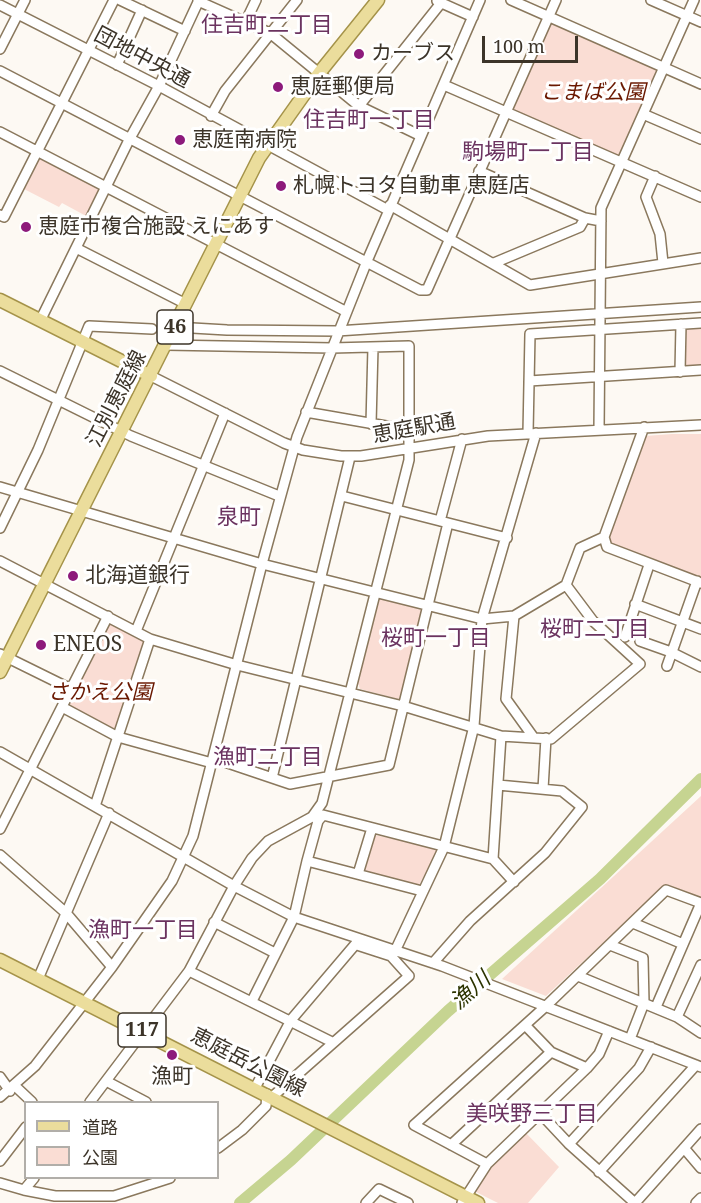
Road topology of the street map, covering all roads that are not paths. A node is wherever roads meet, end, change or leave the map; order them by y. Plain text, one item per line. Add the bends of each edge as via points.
1 (25, 0) edge
2 (114, 0) edge
3 (120, 0) edge
4 (198, 0) edge
5 (256, 0) edge
6 (297, 0) edge
7 (378, 0) edge
8 (480, 0) edge
9 (511, 0) edge
10 (556, 0) edge
11 (651, 0) edge
12 (693, 0) edge
13 (438, 2) edge
14 (0, 6) edge
15 (142, 10) junction
16 (18, 13) junction
17 (473, 16) junction
18 (549, 16) junction
19 (687, 16) junction
20 (245, 22) junction
21 (701, 22) edge
22 (185, 31) junction
23 (270, 33) junction
24 (0, 49) edge
25 (90, 51) junction
26 (117, 65) junction
27 (663, 68) junction
28 (0, 71) edge
29 (320, 72) junction
30 (701, 84) edge
31 (444, 85) junction
32 (159, 86) junction
33 (63, 104) junction
34 (359, 106) junction
35 (507, 111) junction
36 (643, 114) junction
37 (211, 116) junction
38 (0, 132) edge
39 (421, 136) junction
40 (701, 139) edge
41 (129, 140) junction
42 (266, 146) junction
43 (38, 151) junction
44 (622, 162) junction
45 (479, 171) junction
46 (654, 176) junction
47 (107, 188) junction
48 (239, 196) junction
49 (701, 197) edge
50 (389, 207) junction
51 (0, 215) edge
52 (585, 218) junction
53 (601, 221) junction
54 (451, 238) junction
55 (216, 244) junction
56 (76, 248) junction
57 (701, 258) edge
58 (367, 261) junction
59 (494, 263) junction
60 (663, 263) junction
61 (600, 274) junction
62 (1, 302) edge
63 (186, 304) junction
64 (701, 307) edge
65 (345, 311) junction
66 (600, 313) junction
67 (40, 319) junction
68 (701, 323) edge
69 (681, 324) junction
70 (175, 327) junction
71 (152, 329) dead end
72 (601, 329) junction
73 (337, 331) junction
74 (81, 340) junction
75 (166, 345) junction
76 (373, 347) junction
77 (332, 348) junction
78 (701, 370) edge
79 (0, 371) edge
80 (680, 372) junction
81 (151, 376) junction
82 (600, 377) junction
83 (529, 381) junction
84 (57, 401) junction
85 (306, 412) junction
86 (225, 413) junction
87 (371, 424) junction
88 (701, 425) edge
89 (644, 427) junction
90 (409, 430) junction
91 (599, 430) junction
92 (122, 432) junction
93 (532, 433) junction
94 (462, 439) junction
95 (294, 447) junction
96 (408, 448) junction
97 (350, 457) junction
98 (202, 466) junction
99 (0, 487) edge
100 (18, 493) junction
101 (279, 496) junction
102 (342, 496) junction
103 (82, 510) junction
104 (397, 510) junction
105 (444, 522) junction
106 (0, 528) edge
107 (604, 537) junction
108 (173, 538) junction
109 (507, 538) junction
110 (0, 561) edge
111 (262, 564) junction
112 (648, 565) junction
113 (320, 579) junction
114 (699, 582) edge
115 (45, 584) junction
116 (566, 585) junction
117 (376, 592) junction
118 (635, 604) junction
119 (427, 606) junction
120 (108, 616) junction
121 (514, 616) junction
122 (482, 619) junction
123 (683, 621) junction
124 (701, 629) edge
125 (136, 631) junction
126 (625, 638) dead end
127 (150, 639) junction
128 (640, 641) dead end
129 (671, 652) junction
130 (4, 656) edge
131 (237, 665) junction
132 (668, 666) dead end
133 (701, 667) edge
134 (0, 672) edge
135 (297, 679) junction
136 (71, 689) junction
137 (350, 693) junction
138 (403, 706) junction
139 (62, 707) junction
140 (474, 726) junction
141 (501, 736) junction
142 (118, 737) junction
143 (534, 738) junction
144 (546, 738) junction
145 (0, 752) edge
146 (212, 760) junction
147 (30, 769) junction
148 (330, 776) junction
149 (272, 777) junction
150 (498, 785) junction
151 (543, 789) junction
152 (95, 806) junction
153 (109, 813) junction
154 (372, 828) junction
155 (0, 829) edge
156 (444, 847) junction
157 (0, 855) edge
158 (183, 857) junction
159 (493, 859) junction
160 (307, 861) junction
161 (358, 874) junction
162 (514, 882) junction
163 (234, 886) junction
164 (422, 891) junction
165 (66, 913) junction
166 (294, 917) junction
167 (214, 922) junction
168 (633, 923) junction
169 (358, 941) junction
170 (683, 944) junction
171 (610, 945) junction
172 (396, 949) junction
173 (275, 953) junction
174 (0, 960) edge
175 (438, 965) junction
176 (701, 965) edge
177 (112, 967) junction
178 (189, 971) junction
179 (578, 976) junction
180 (38, 979) junction
181 (252, 1001) junction
182 (84, 1002) junction
183 (644, 1003) junction
184 (542, 1004) junction
185 (656, 1007) junction
186 (677, 1017) junction
187 (291, 1020) junction
188 (525, 1025) junction
189 (609, 1031) junction
190 (145, 1032) junction
191 (701, 1033) edge
192 (630, 1039) junction
193 (332, 1042) junction
194 (651, 1047) junction
195 (551, 1052) junction
196 (698, 1066) edge
197 (587, 1068) junction
198 (0, 1077) edge
199 (106, 1081) junction
200 (13, 1088) junction
201 (255, 1088) junction
202 (0, 1097) edge
203 (274, 1098) junction
204 (132, 1099) edge
205 (31, 1101) edge
206 (91, 1101) edge
207 (540, 1113) junction
208 (701, 1129) edge
209 (24, 1130) edge
210 (220, 1144) edge
211 (569, 1144) junction
212 (451, 1145) junction
213 (684, 1148) junction
214 (0, 1161) edge
215 (486, 1164) junction
216 (701, 1168) edge
217 (599, 1172) junction
218 (33, 1179) edge
219 (162, 1179) edge
220 (147, 1181) edge
221 (0, 1183) edge
222 (24, 1190) junction
223 (701, 1198) edge
224 (463, 1200) edge
225 (366, 1203) edge
226 (408, 1203) edge
227 (477, 1203) edge
228 (635, 1203) edge
229 (696, 1203) edge

1 - 16 street
2 - 25 street
3 - 15 street
4 - 20 street
4 - 22 street
5 - 20 street
6 - 23 street
7 - 29 main road, 江別恵庭線 / 46
8 - 17 street
9 - 18 street
10 - 18 street
11 - 19 street
12 - 19 street
13 - 17 street
13 - 34 street
14 - 16 street, 団地中央通
15 - 22 street
15 - 26 street
16 - 24 street
16 - 25 street, 団地中央通
17 - 31 street
18 - 27 street
18 - 35 street
19 - 21 street
19 - 27 street
20 - 23 street
22 - 32 street
23 - 29 street
23 - 37 street via 225,91
25 - 26 street, 団地中央通
25 - 33 street
26 - 32 street, 団地中央通
27 - 30 street
27 - 36 street
28 - 33 street
29 - 34 street
29 - 42 main road, 江別恵庭線 / 46
31 - 35 street
31 - 39 street
32 - 37 street, 団地中央通
32 - 41 street
33 - 41 street
33 - 43 street
34 - 39 street
35 - 44 street
35 - 45 street
36 - 40 street
36 - 44 street
37 - 42 street, 団地中央通
38 - 43 street
39 - 50 street
41 - 47 street
41 - 48 street
42 - 48 main road, 江別恵庭線 / 46
42 - 50 street, 団地中央通
43 - 47 street
43 - 51 street via 4,217
44 - 46 street
44 - 53 street via 601,208
45 - 52 street
45 - 54 street
46 - 49 street
46 - 60 street via 646,197 660,234
47 - 55 street
47 - 56 street
48 - 55 main road, 江別恵庭線 / 46
48 - 58 street
50 - 54 street, 団地中央通
50 - 58 street
52 - 53 street
52 - 59 street via 580,227
53 - 61 street
54 - 58 street via 427,290 420,290
54 - 59 street, 団地中央通
55 - 63 main road, 江別恵庭線 / 46
55 - 65 street
56 - 63 street
56 - 67 street
57 - 60 street, 団地中央通
58 - 65 street
59 - 61 street, 団地中央通 via 530,285
60 - 61 street, 団地中央通
61 - 66 street
62 - 67 main road
63 - 70 main road, 江別恵庭線 / 46
64 - 66 street
65 - 73 street
66 - 72 street
66 - 73 street
67 - 74 main road
68 - 69 street
69 - 72 street
69 - 80 street
70 - 73 street
70 - 75 main road, 江別恵庭線 / 46
71 - 74 street via 89,327
72 - 82 street
72 - 83 street via 530,334
73 - 77 street
74 - 81 main road
74 - 84 street
75 - 77 street
75 - 81 main road, 江別恵庭線 / 46
76 - 77 street
76 - 87 street
76 - 90 street via 409,346
77 - 85 street
78 - 80 street
79 - 84 street
80 - 82 street
81 - 86 street, 恵庭駅通
81 - 92 main road, 江別恵庭線 / 46
82 - 83 street
82 - 91 street
83 - 93 street
84 - 92 street
84 - 100 street
85 - 87 street
85 - 95 street
86 - 95 street, 恵庭駅通
86 - 98 street
87 - 90 street
88 - 89 street, 恵庭駅通
89 - 91 street, 恵庭駅通
89 - 107 street
90 - 96 street
91 - 93 street, 恵庭駅通
92 - 98 street
92 - 103 main road, 江別恵庭線 / 46
93 - 94 street, 恵庭駅通
93 - 109 street
94 - 96 street, 恵庭駅通
94 - 105 street
95 - 97 street, 恵庭駅通
95 - 101 street
96 - 97 street, 恵庭駅通
96 - 104 street via 409,460
97 - 102 street
98 - 101 street
98 - 108 street
99 - 100 street
100 - 103 street
100 - 106 street
101 - 111 street
102 - 104 street
102 - 113 street
103 - 108 street
103 - 115 main road, 江別恵庭線 / 46
104 - 105 street
104 - 117 street
105 - 109 street
105 - 119 street
107 - 112 street via 607,547
107 - 116 street via 580,548
108 - 111 street
108 - 125 street
109 - 122 street
110 - 115 street
111 - 113 street
111 - 131 street
112 - 114 street
112 - 118 street
113 - 117 street
113 - 135 street
114 - 123 street
115 - 120 street
115 - 130 main road, 江別恵庭線 / 46
116 - 121 street
116 - 144 street via 593,621 640,664 552,739
117 - 119 street
117 - 137 street
118 - 123 street
118 - 126 street
119 - 122 street
119 - 138 street
120 - 125 street
120 - 136 street
121 - 122 street
121 - 143 street via 506,699
122 - 140 street
123 - 124 street
123 - 129 street
125 - 127 street
127 - 131 street
127 - 142 street
128 - 129 street
129 - 132 street
129 - 133 street
130 - 134 main road, 江別恵庭線 / 46
130 - 136 street
131 - 135 street
131 - 146 street
135 - 137 street
135 - 149 street
136 - 139 street
137 - 138 street
137 - 148 street
138 - 140 street
138 - 148 street via 389,765
139 - 142 street
139 - 147 street
140 - 141 street
140 - 156 street
141 - 143 street
141 - 150 street
142 - 146 street
142 - 152 street
143 - 144 street
144 - 151 street
145 - 147 street
146 - 149 street
146 - 158 street via 193,836
147 - 152 street
147 - 155 street
148 - 149 street via 290,784
148 - 163 street via 318,810 268,841
150 - 151 street
150 - 159 street
151 - 162 street via 562,791 582,807 545,853
152 - 153 street
153 - 158 street
153 - 165 street
154 - 156 street
154 - 160 street via 323,815
154 - 161 street
156 - 159 street
156 - 164 street
157 - 165 street
158 - 163 street
158 - 177 street via 156,907
159 - 162 street
160 - 161 street
160 - 166 street
161 - 164 street
162 - 175 street via 470,921
163 - 166 street
163 - 167 street
164 - 172 street
165 - 177 street
165 - 180 street
166 - 169 street
166 - 173 street
167 - 173 street
167 - 178 street
168 - 170 street
168 - 170 street via 666,890 701,903
168 - 171 street
169 - 172 street
169 - 187 street
169 - 193 street via 391,956 409,976
170 - 185 street
171 - 179 street
171 - 183 street via 643,958
172 - 175 street
173 - 181 street
174 - 180 main road, 恵庭岳公園線 / 117
175 - 184 street
176 - 186 street
177 - 182 street
178 - 181 street
178 - 190 street
179 - 183 street
179 - 184 street
180 - 182 main road, 恵庭岳公園線 / 117
181 - 187 street
182 - 190 main road, 恵庭岳公園線 / 117
182 - 200 street
183 - 185 street
183 - 192 street
184 - 188 street
184 - 189 street
185 - 186 street
186 - 191 street
187 - 193 street
187 - 201 street
188 - 195 street
188 - 212 street via 414,1125
189 - 192 street
189 - 197 street via 599,1054
190 - 199 street
190 - 201 main road, 恵庭岳公園線 / 117
192 - 194 street
193 - 203 street
194 - 196 street
194 - 211 street via 639,1068
195 - 197 street
195 - 212 street
196 - 217 street
197 - 207 street
198 - 200 street
199 - 204 street
199 - 206 street
200 - 202 street
200 - 205 street
201 - 203 main road, 恵庭岳公園線 / 117
203 - 210 street
203 - 224 main road, 恵庭岳公園線 / 117 via 366,1144
207 - 211 street
207 - 215 street
208 - 213 street
209 - 214 street
211 - 217 street
212 - 215 street
213 - 216 street
213 - 228 street
215 - 224 street
217 - 228 street
218 - 222 street
219 - 220 street
220 - 222 street via 114,1196 56,1196
221 - 222 street
223 - 229 street
224 - 227 main road, 恵庭岳公園線 / 117
225 - 226 street via 379,1189

